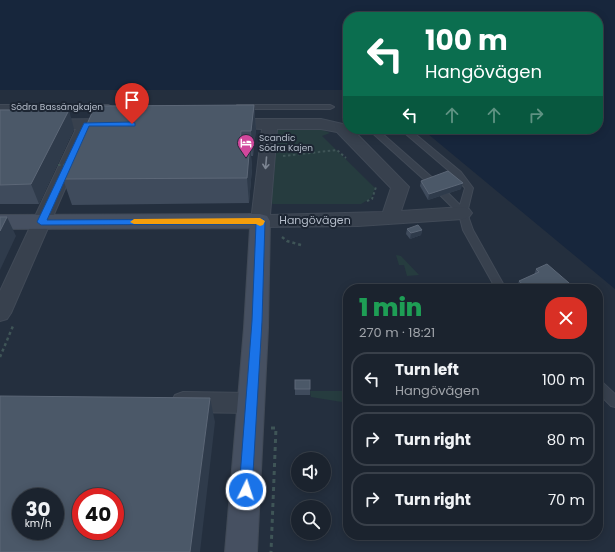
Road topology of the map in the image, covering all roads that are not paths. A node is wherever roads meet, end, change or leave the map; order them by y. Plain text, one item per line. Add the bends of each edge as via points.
1 (118, 107) edge
2 (236, 107) edge
3 (330, 107) dead end
4 (0, 108) edge
5 (86, 124) junction
6 (126, 124) edge
7 (214, 124) edge
8 (270, 124) junction
9 (0, 125) edge
10 (343, 129) edge
11 (348, 134) edge
12 (378, 134) edge
13 (410, 134) edge
14 (463, 213) junction
15 (390, 217) junction
16 (260, 221) junction
17 (0, 222) edge
18 (41, 222) junction
19 (498, 284) edge
20 (0, 313) edge
21 (603, 391) edge
22 (164, 402) edge
23 (615, 402) edge
24 (251, 403) junction
25 (241, 552) edge

1 - 4 lane, Södra Bassängkajen
2 - 3 lane
5 - 6 street, Södra Bassängkajen
5 - 9 street, Södra Bassängkajen
5 - 18 street
7 - 8 street
8 - 10 street via 321,124
8 -> 16 street
11 - 15 street via 400,188
12 - 14 lane
13 - 14 lane via 458,174 469,188
14 - 15 street, Hangövägen
14 - 19 lane via 468,230
15 - 16 street, Hangövägen via 358,220
16 - 18 street, Hangövägen
16 - 24 street
17 - 18 street, Hangövägen
18 - 20 street
21 - 23 lane
22 - 24 street
24 - 25 street

